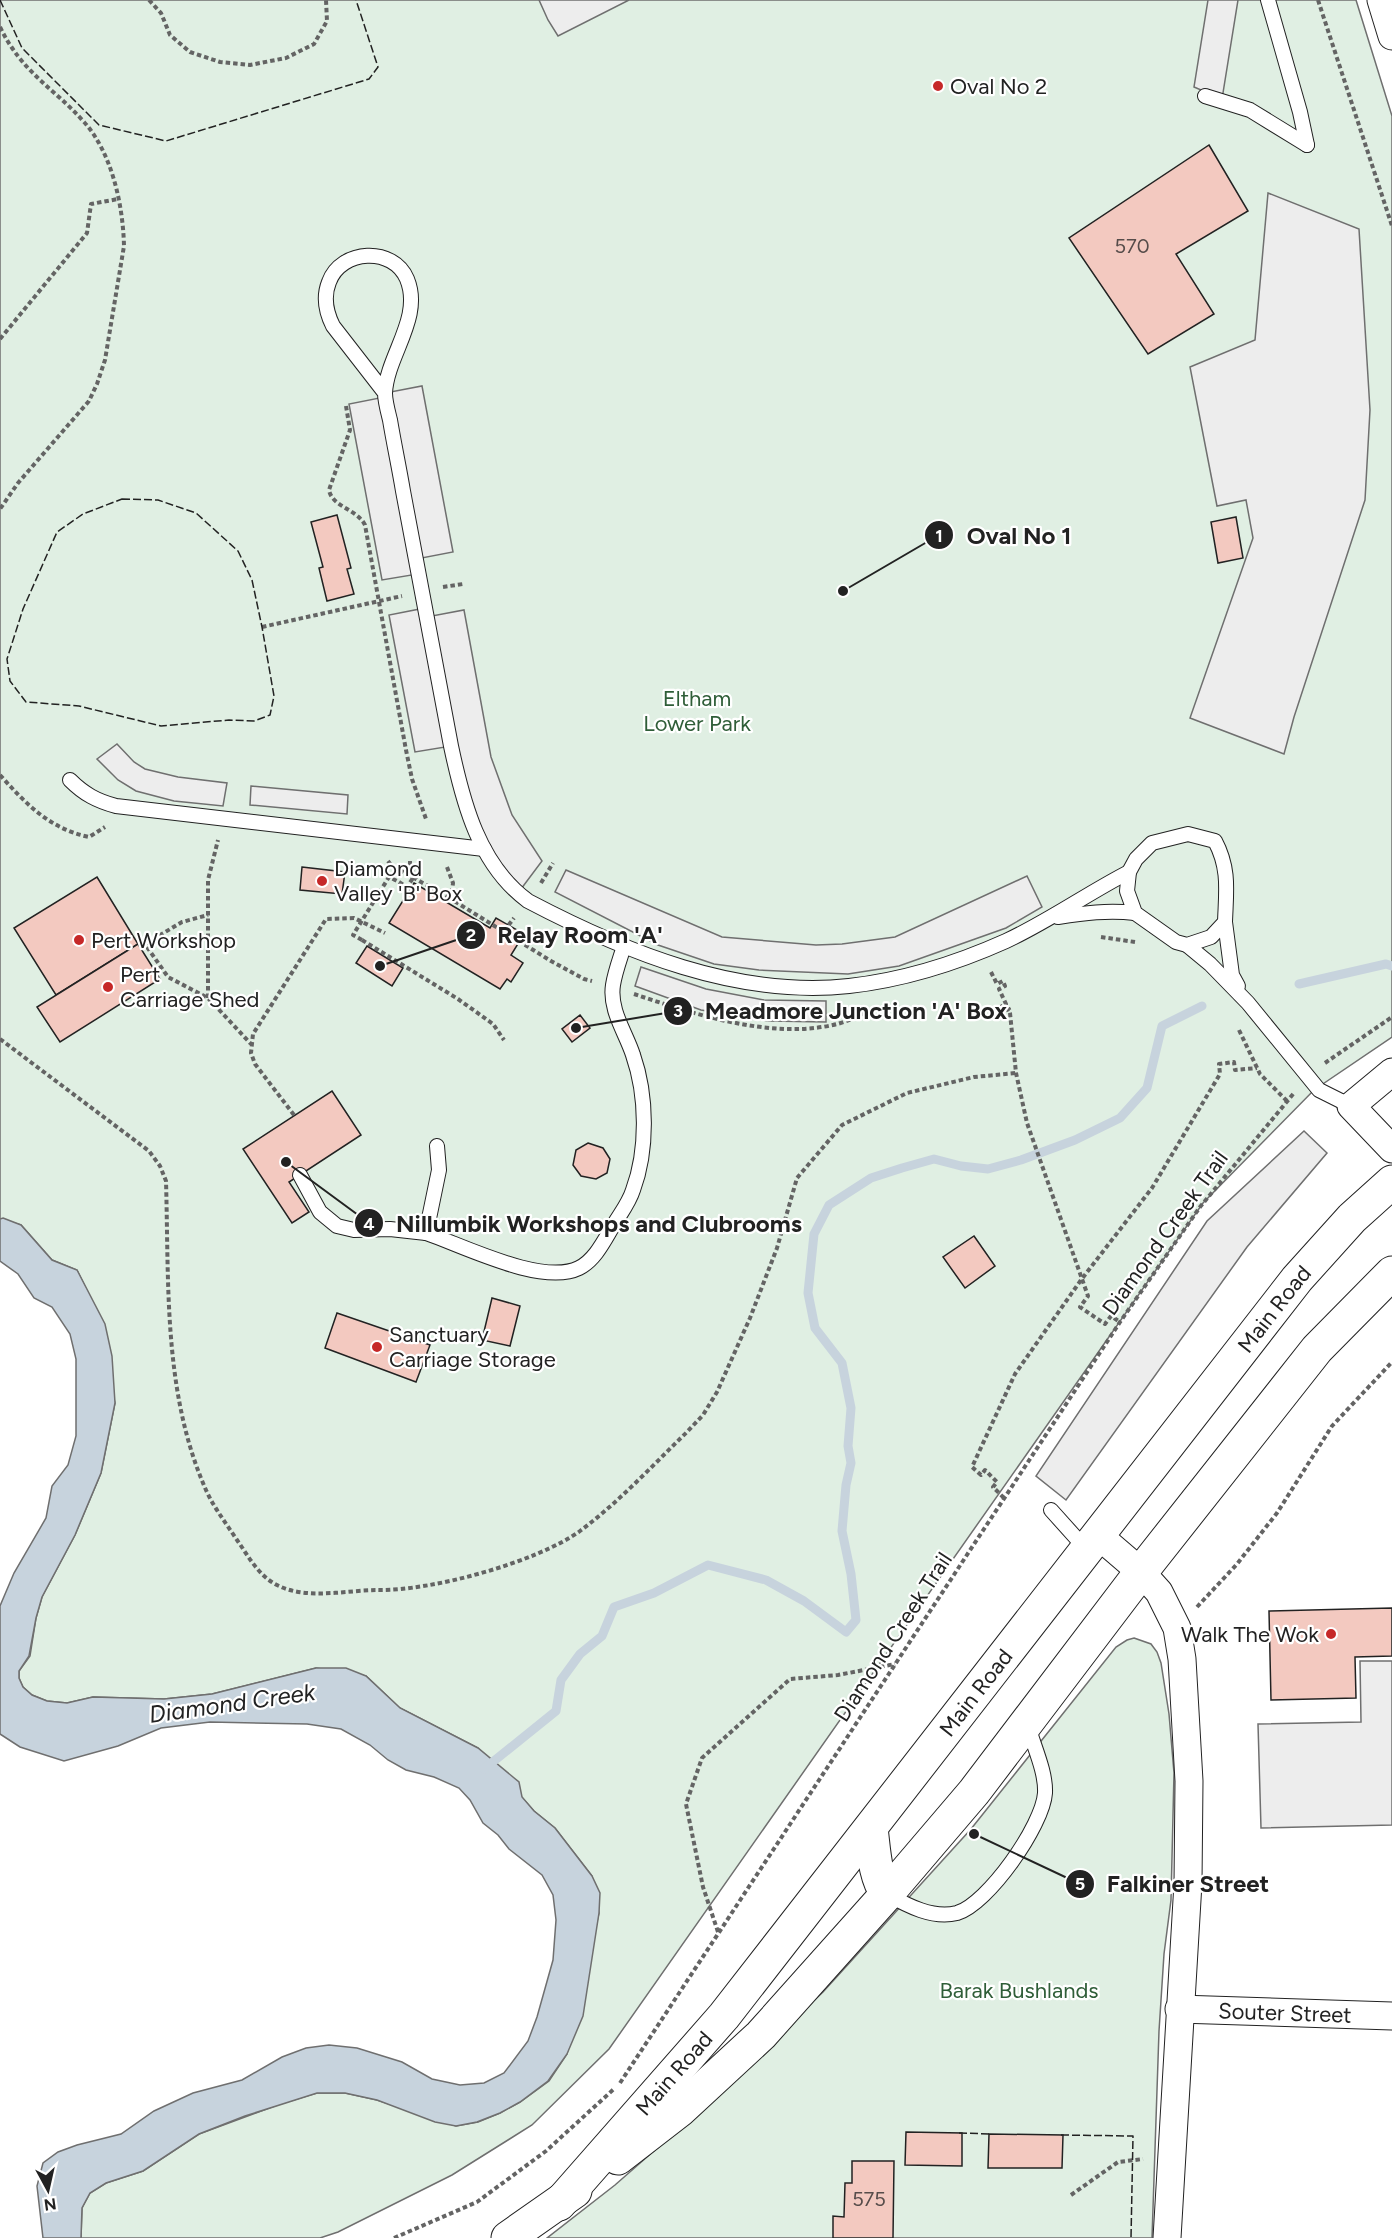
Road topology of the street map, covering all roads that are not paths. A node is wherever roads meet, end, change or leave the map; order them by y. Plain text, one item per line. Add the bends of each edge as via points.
1 (1268, 0) edge
2 (1381, 0) edge
3 (1392, 36) edge
4 (1205, 96) dead end
5 (385, 393) junction
6 (70, 780) dead end
7 (484, 849) junction
8 (1129, 872) junction
9 (1135, 913) junction
10 (1050, 918) junction
11 (1225, 922) junction
12 (1187, 945) junction
13 (624, 946) junction
14 (1248, 1003) junction
15 (1392, 1072) edge
16 (1351, 1106) junction
17 (437, 1146) dead end
18 (1392, 1149) edge
19 (300, 1175) dead end
20 (1392, 1182) edge
21 (426, 1233) junction
22 (1392, 1273) edge
23 (1051, 1510) dead end
24 (1092, 1543) junction
25 (1141, 1572) junction
26 (1026, 1722) junction
27 (871, 1828) junction
28 (887, 1894) junction
29 (1179, 2009) junction
30 (1392, 2016) edge
31 (559, 2204) junction
32 (508, 2238) edge
33 (1167, 2238) edge

1 - 4 lane via 1306,145 1250,110
2 - 3 street
5 - 5 lane via 327,314 329,280 339,266 357,257 382,256 396,262 407,279 411,301 408,321
5 - 7 lane via 456,769
6 - 7 lane via 97,801 116,806
7 - 13 lane via 495,868 528,901
8 - 9 lane via 1127,891
8 - 10 lane
8 - 11 lane via 1152,843 1188,834 1215,841 1227,870
9 - 10 lane via 1094,912
9 - 12 lane via 1176,942
10 - 13 lane via 1006,941 948,963 895,979 848,986 805,987 729,978
11 - 12 lane via 1211,937
11 - 14 lane via 1232,975
12 - 14 lane
13 - 21 lane via 612,986 622,1031 639,1076 643,1131 634,1188 598,1249 580,1267 565,1273 537,1271
14 - 16 lane via 1319,1090
15 - 16 street
16 - 18 street
17 - 21 lane via 439,1170
19 - 21 lane via 320,1212 336,1226
20 - 24 main road, Main Road via 1352,1218 1297,1279
22 - 25 main road, Main Road via 1317,1349
23 - 24 lane
24 - 25 street
24 - 27 main road, Main Road
25 - 26 main road, Main Road
25 - 29 street via 1159,1592 1177,1628 1182,1659 1189,1781 1188,1883
26 - 28 main road, Main Road via 974,1792
26 - 28 lane via 1042,1774 1045,1792 1041,1811 1034,1830 987,1891 957,1912 941,1914 908,1906
27 - 28 main road via 877,1870
27 - 31 main road, Main Road via 724,2016
28 - 31 main road, Main Road via 761,2035 680,2110
29 - 30 street, Souter Street
29 - 33 street
31 - 32 main road, Main Road

